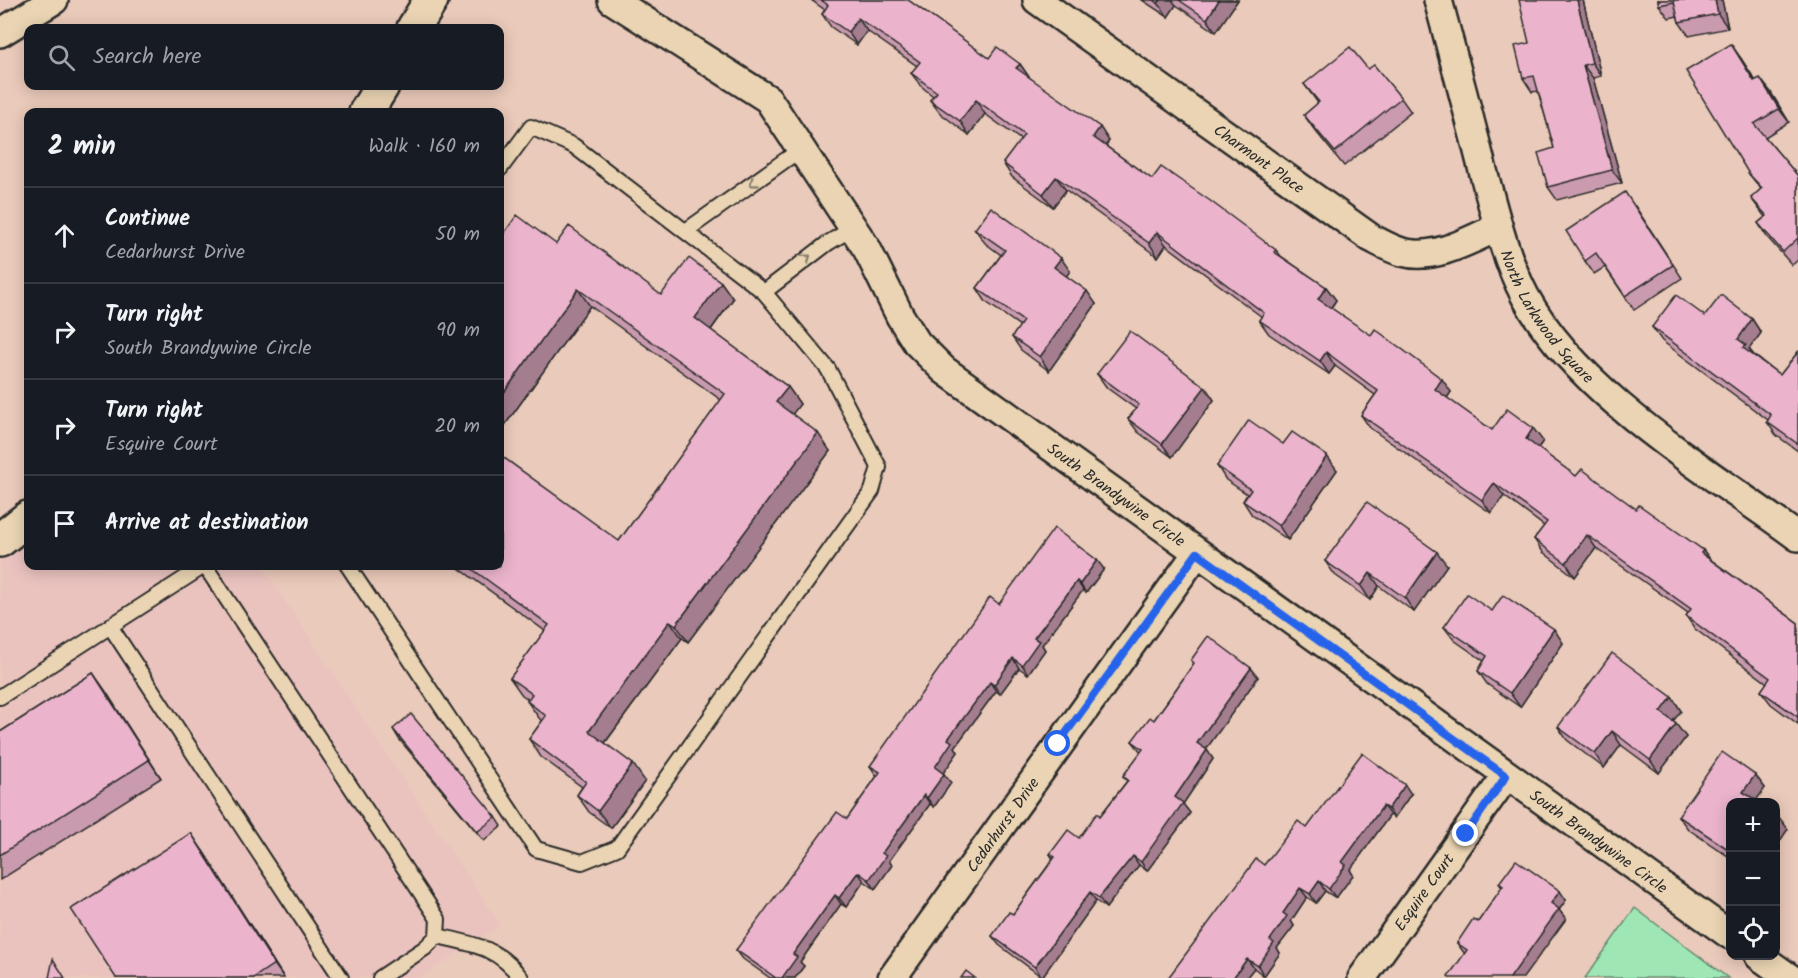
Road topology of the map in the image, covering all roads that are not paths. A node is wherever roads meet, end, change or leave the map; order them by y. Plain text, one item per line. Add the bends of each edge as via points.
1 (431, 0) edge
2 (612, 0) edge
3 (1037, 0) edge
4 (1438, 0) edge
5 (50, 1) edge
6 (416, 24) edge
7 (0, 33) edge
8 (380, 90) edge
9 (368, 108) edge
10 (801, 149) junction
11 (504, 164) edge
12 (1498, 226) junction
13 (853, 228) junction
14 (687, 230) junction
15 (764, 292) junction
16 (24, 521) edge
17 (1798, 537) edge
18 (0, 540) edge
19 (1197, 553) junction
20 (198, 570) edge
21 (207, 570) edge
22 (351, 570) edge
23 (110, 626) junction
24 (0, 697) edge
25 (1506, 776) junction
26 (1726, 931) edge
27 (437, 936) junction
28 (1765, 960) edge
29 (340, 978) edge
30 (380, 978) edge
31 (521, 978) edge
32 (892, 978) edge
33 (1362, 978) edge
34 (1790, 978) edge

1 - 6 street
2 - 10 street, South Brandywine Circle via 768,99
3 - 12 street, Charmont Place via 1371,238 1403,252 1434,252
4 - 12 street, North Larkwood Square
5 - 7 street
8 - 9 street
10 - 13 street, South Brandywine Circle
10 -> 14 lane
11 - 14 lane via 531,127 574,146
12 - 17 street, North Larkwood Square via 1525,295 1542,324 1585,374 1634,417
15 -> 13 lane
13 - 19 street, South Brandywine Circle via 900,316 918,343 944,370
14 - 15 lane
15 - 22 lane via 828,369 879,467 872,491 617,848 582,862 536,849
16 - 18 street
19 - 25 street, South Brandywine Circle
19 - 32 street, Cedarhurst Drive
20 - 23 lane
21 - 27 lane via 438,918
23 - 24 lane
23 - 29 lane
25 - 26 street, South Brandywine Circle
25 - 33 street, Esquire Court
27 - 30 lane
27 - 31 lane via 476,945 502,957
28 - 34 street

